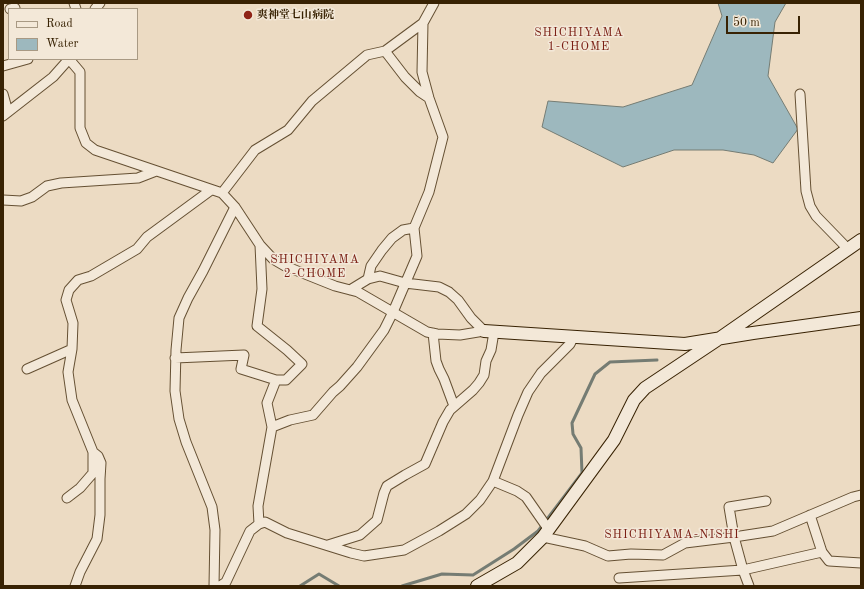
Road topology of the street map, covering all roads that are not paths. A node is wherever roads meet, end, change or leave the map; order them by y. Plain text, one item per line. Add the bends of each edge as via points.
1 (434, 3) edge
2 (423, 23) junction
3 (385, 51) junction
4 (24, 60) edge
5 (68, 60) edge
6 (70, 60) edge
7 (3, 66) edge
8 (3, 94) edge
9 (800, 94) dead end
10 (429, 98) junction
11 (6, 114) edge
12 (156, 171) junction
13 (211, 190) junction
14 (222, 193) junction
15 (3, 200) edge
16 (235, 207) junction
17 (414, 228) junction
18 (861, 240) edge
19 (260, 246) junction
20 (848, 249) junction
21 (368, 279) junction
22 (405, 283) junction
23 (350, 290) junction
24 (393, 312) junction
25 (861, 318) edge
26 (489, 331) junction
27 (433, 333) junction
28 (574, 336) junction
29 (720, 338) junction
30 (72, 349) junction
31 (176, 358) junction
32 (27, 369) dead end
33 (276, 380) junction
34 (454, 406) junction
35 (272, 427) junction
36 (93, 452) junction
37 (493, 481) junction
38 (861, 495) edge
39 (68, 498) dead end
40 (766, 501) dead end
41 (810, 515) junction
42 (259, 524) junction
43 (546, 533) junction
44 (734, 537) junction
45 (328, 545) junction
46 (822, 552) junction
47 (861, 563) edge
48 (743, 570) junction
49 (619, 578) dead end
50 (74, 586) edge
51 (214, 586) edge
52 (220, 586) edge
53 (477, 586) edge
54 (749, 586) edge

1 - 2 street
2 - 3 street
2 - 10 street via 422,72
3 - 10 street via 405,77
3 - 14 street via 367,55 312,101 288,130 255,150
4 - 7 street
5 - 11 street via 53,77
6 - 12 street via 80,72 80,128 86,143 95,150
8 - 11 street
9 - 20 street via 806,191 810,206 816,216
10 - 17 street via 443,137 429,192
12 - 13 street
12 - 15 street via 138,178 61,183 47,186 32,197 21,201
13 - 14 street
13 - 30 street via 147,237 137,249 91,276 78,280 69,290 66,300 73,323
14 - 16 street
16 - 19 street
16 - 31 street via 179,318
17 - 21 street via 403,230 392,238 371,266
17 - 22 street via 417,256
18 - 20 street
19 - 23 street via 273,259 285,266
19 - 33 street via 262,289 257,326 302,364 286,380
20 - 29 street
21 - 22 street via 380,276
21 - 23 street
22 - 24 street
22 - 26 street via 439,287 449,292 471,318
23 - 24 street
24 - 27 street
24 - 35 street via 384,330 357,367 313,415
25 - 29 street
26 - 27 street via 460,335
26 - 28 street
26 - 34 street via 490,350 484,375 473,390
27 - 34 street via 436,361
28 - 29 street via 685,344
28 - 37 street via 570,344 541,373 528,392
29 - 43 street via 645,388 634,400 614,440
30 - 32 street
30 - 36 street via 68,372 72,400
31 - 33 street via 244,356 241,369
31 - 51 street via 175,391 179,419 212,507
33 - 35 street via 266,403
34 - 45 street via 443,422 425,464 388,486 378,520 360,535
35 - 42 street via 258,506
36 - 39 street via 93,473
36 - 50 street via 101,463 97,539
37 - 43 street via 526,497
37 - 45 street via 466,514 404,550 364,556
38 - 41 street
40 - 44 street via 729,507
41 - 44 street via 773,531
41 - 46 street
42 - 45 street via 265,522 287,533
42 - 52 street via 250,531 226,582
43 - 44 street via 608,556 663,555 685,543
43 - 53 street via 517,563
44 - 48 street
46 - 47 street via 829,561
46 - 48 street
48 - 49 street
48 - 54 street

